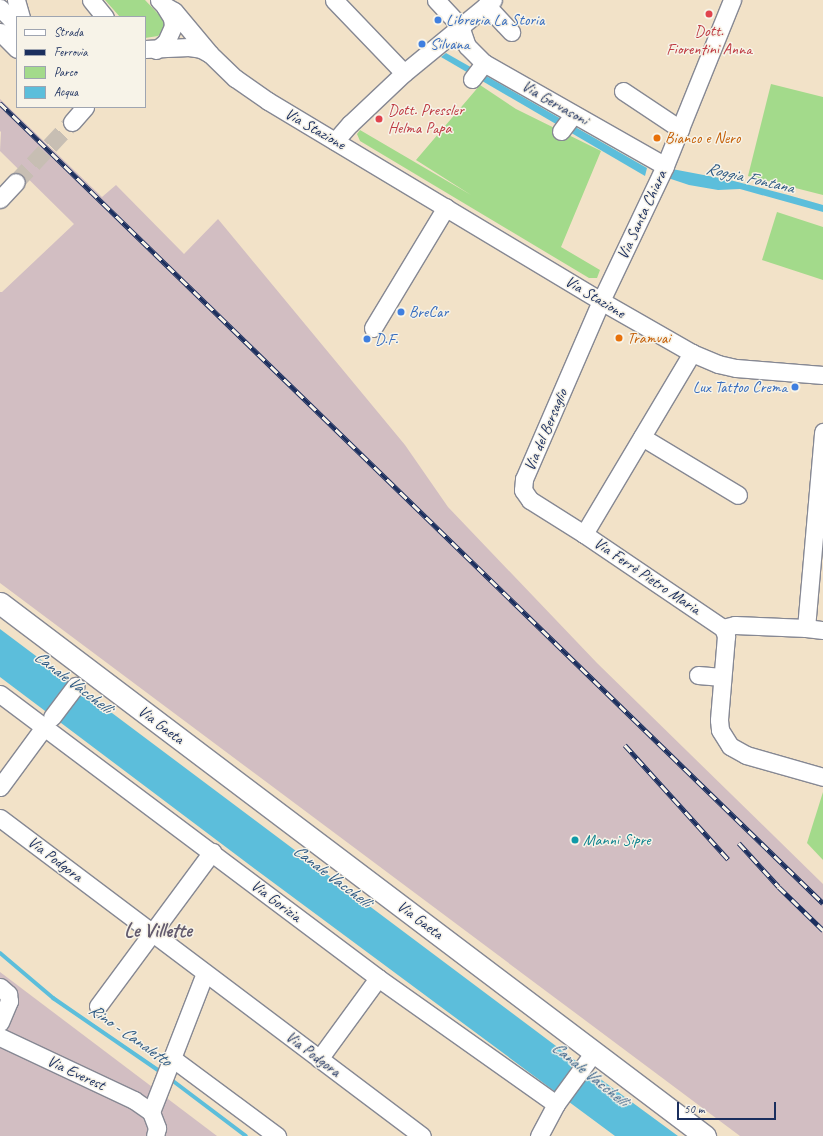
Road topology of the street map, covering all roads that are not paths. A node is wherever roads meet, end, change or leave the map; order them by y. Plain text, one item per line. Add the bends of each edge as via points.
1 (16, 0) edge
2 (334, 0) edge
3 (436, 0) edge
4 (732, 0) edge
5 (489, 2) edge
6 (162, 3) edge
7 (0, 8) edge
8 (21, 16) edge
9 (460, 26) junction
10 (16, 27) edge
11 (0, 32) edge
12 (511, 32) dead end
13 (16, 48) edge
14 (149, 50) edge
15 (210, 54) junction
16 (484, 62) junction
17 (404, 73) junction
18 (472, 79) dead end
19 (623, 92) dead end
20 (84, 108) edge
21 (574, 114) junction
22 (72, 122) tunnel mouth
23 (680, 129) junction
24 (561, 131) dead end
25 (335, 141) junction
26 (665, 166) junction
27 (16, 182) tunnel mouth
28 (0, 198) edge
29 (446, 207) junction
30 (601, 301) junction
31 (373, 328) dead end
32 (692, 353) junction
33 (823, 375) edge
34 (823, 432) edge
35 (642, 437) junction
36 (738, 495) dead end
37 (584, 534) junction
38 (0, 603) edge
39 (723, 628) junction
40 (806, 628) junction
41 (823, 630) edge
42 (698, 675) dead end
43 (722, 677) junction
44 (75, 686) dead end
45 (0, 694) edge
46 (48, 722) junction
47 (823, 777) edge
48 (0, 787) edge
49 (0, 818) edge
50 (212, 852) junction
51 (152, 933) junction
52 (205, 973) junction
53 (378, 978) junction
54 (0, 987) edge
55 (98, 1006) dead end
56 (0, 1022) edge
57 (0, 1037) edge
58 (172, 1058) junction
59 (319, 1058) junction
60 (589, 1059) junction
61 (560, 1100) junction
62 (151, 1112) junction
63 (155, 1136) edge
64 (277, 1136) edge
65 (422, 1136) edge
66 (539, 1136) edge
67 (705, 1136) edge

1 - 8 street
2 - 17 street
3 - 9 street
4 - 23 street, Via Santa Chiara
5 - 9 street
5 - 12 street
6 - 14 street via 172,18 173,26 166,42
6 - 15 street, Via Stazione via 186,23
7 - 10 street
9 - 16 street, Via Gervasoni via 466,46
9 - 17 street
11 - 13 street
14 - 15 street, Via Stazione via 189,46
15 - 25 street, Via Stazione via 245,85
16 - 18 street
16 - 21 street, Via Gervasoni
17 - 25 street
19 - 23 street
20 - 22 street
21 - 24 street
21 - 26 street, Via Gervasoni
23 - 26 street, Via Santa Chiara
25 - 29 street, Via Stazione
26 - 30 street, Via Santa Chiara
27 - 28 street
29 - 30 street, Via Stazione
29 - 31 street
30 - 32 street, Via Stazione
30 - 37 street, Via del Bersaglio via 524,479 523,490 530,500
32 - 33 street, Via Stazione via 718,364 736,368
32 - 35 street, Via Ferrè Pietro Maria
34 - 40 street
35 - 36 street
35 - 37 street, Via Ferrè Pietro Maria
37 - 39 street, Via Ferrè Pietro Maria
38 - 60 main road, Via Gaeta
39 - 40 street via 735,625
39 - 43 street via 726,636
40 - 41 street
42 - 43 street
43 - 47 street via 720,730 730,746 746,755
44 - 46 street
45 - 46 street, Via Gorizia
46 - 48 street
46 - 50 street, Via Gorizia
49 - 51 street, Via Podgora
50 - 51 street
50 - 53 street, Via Gorizia
51 - 52 street, Via Podgora
51 - 55 street
52 - 58 street
52 - 59 street, Via Podgora
53 - 59 street
53 - 61 street, Via Gorizia
54 - 56 street via 8,994 9,1001
57 - 62 street, Via Everest via 134,1100
58 - 62 street
58 - 64 street
59 - 65 street, Via Podgora
60 - 61 street
60 - 67 main road, Via Gaeta
61 - 66 street
62 - 63 street via 157,1128

